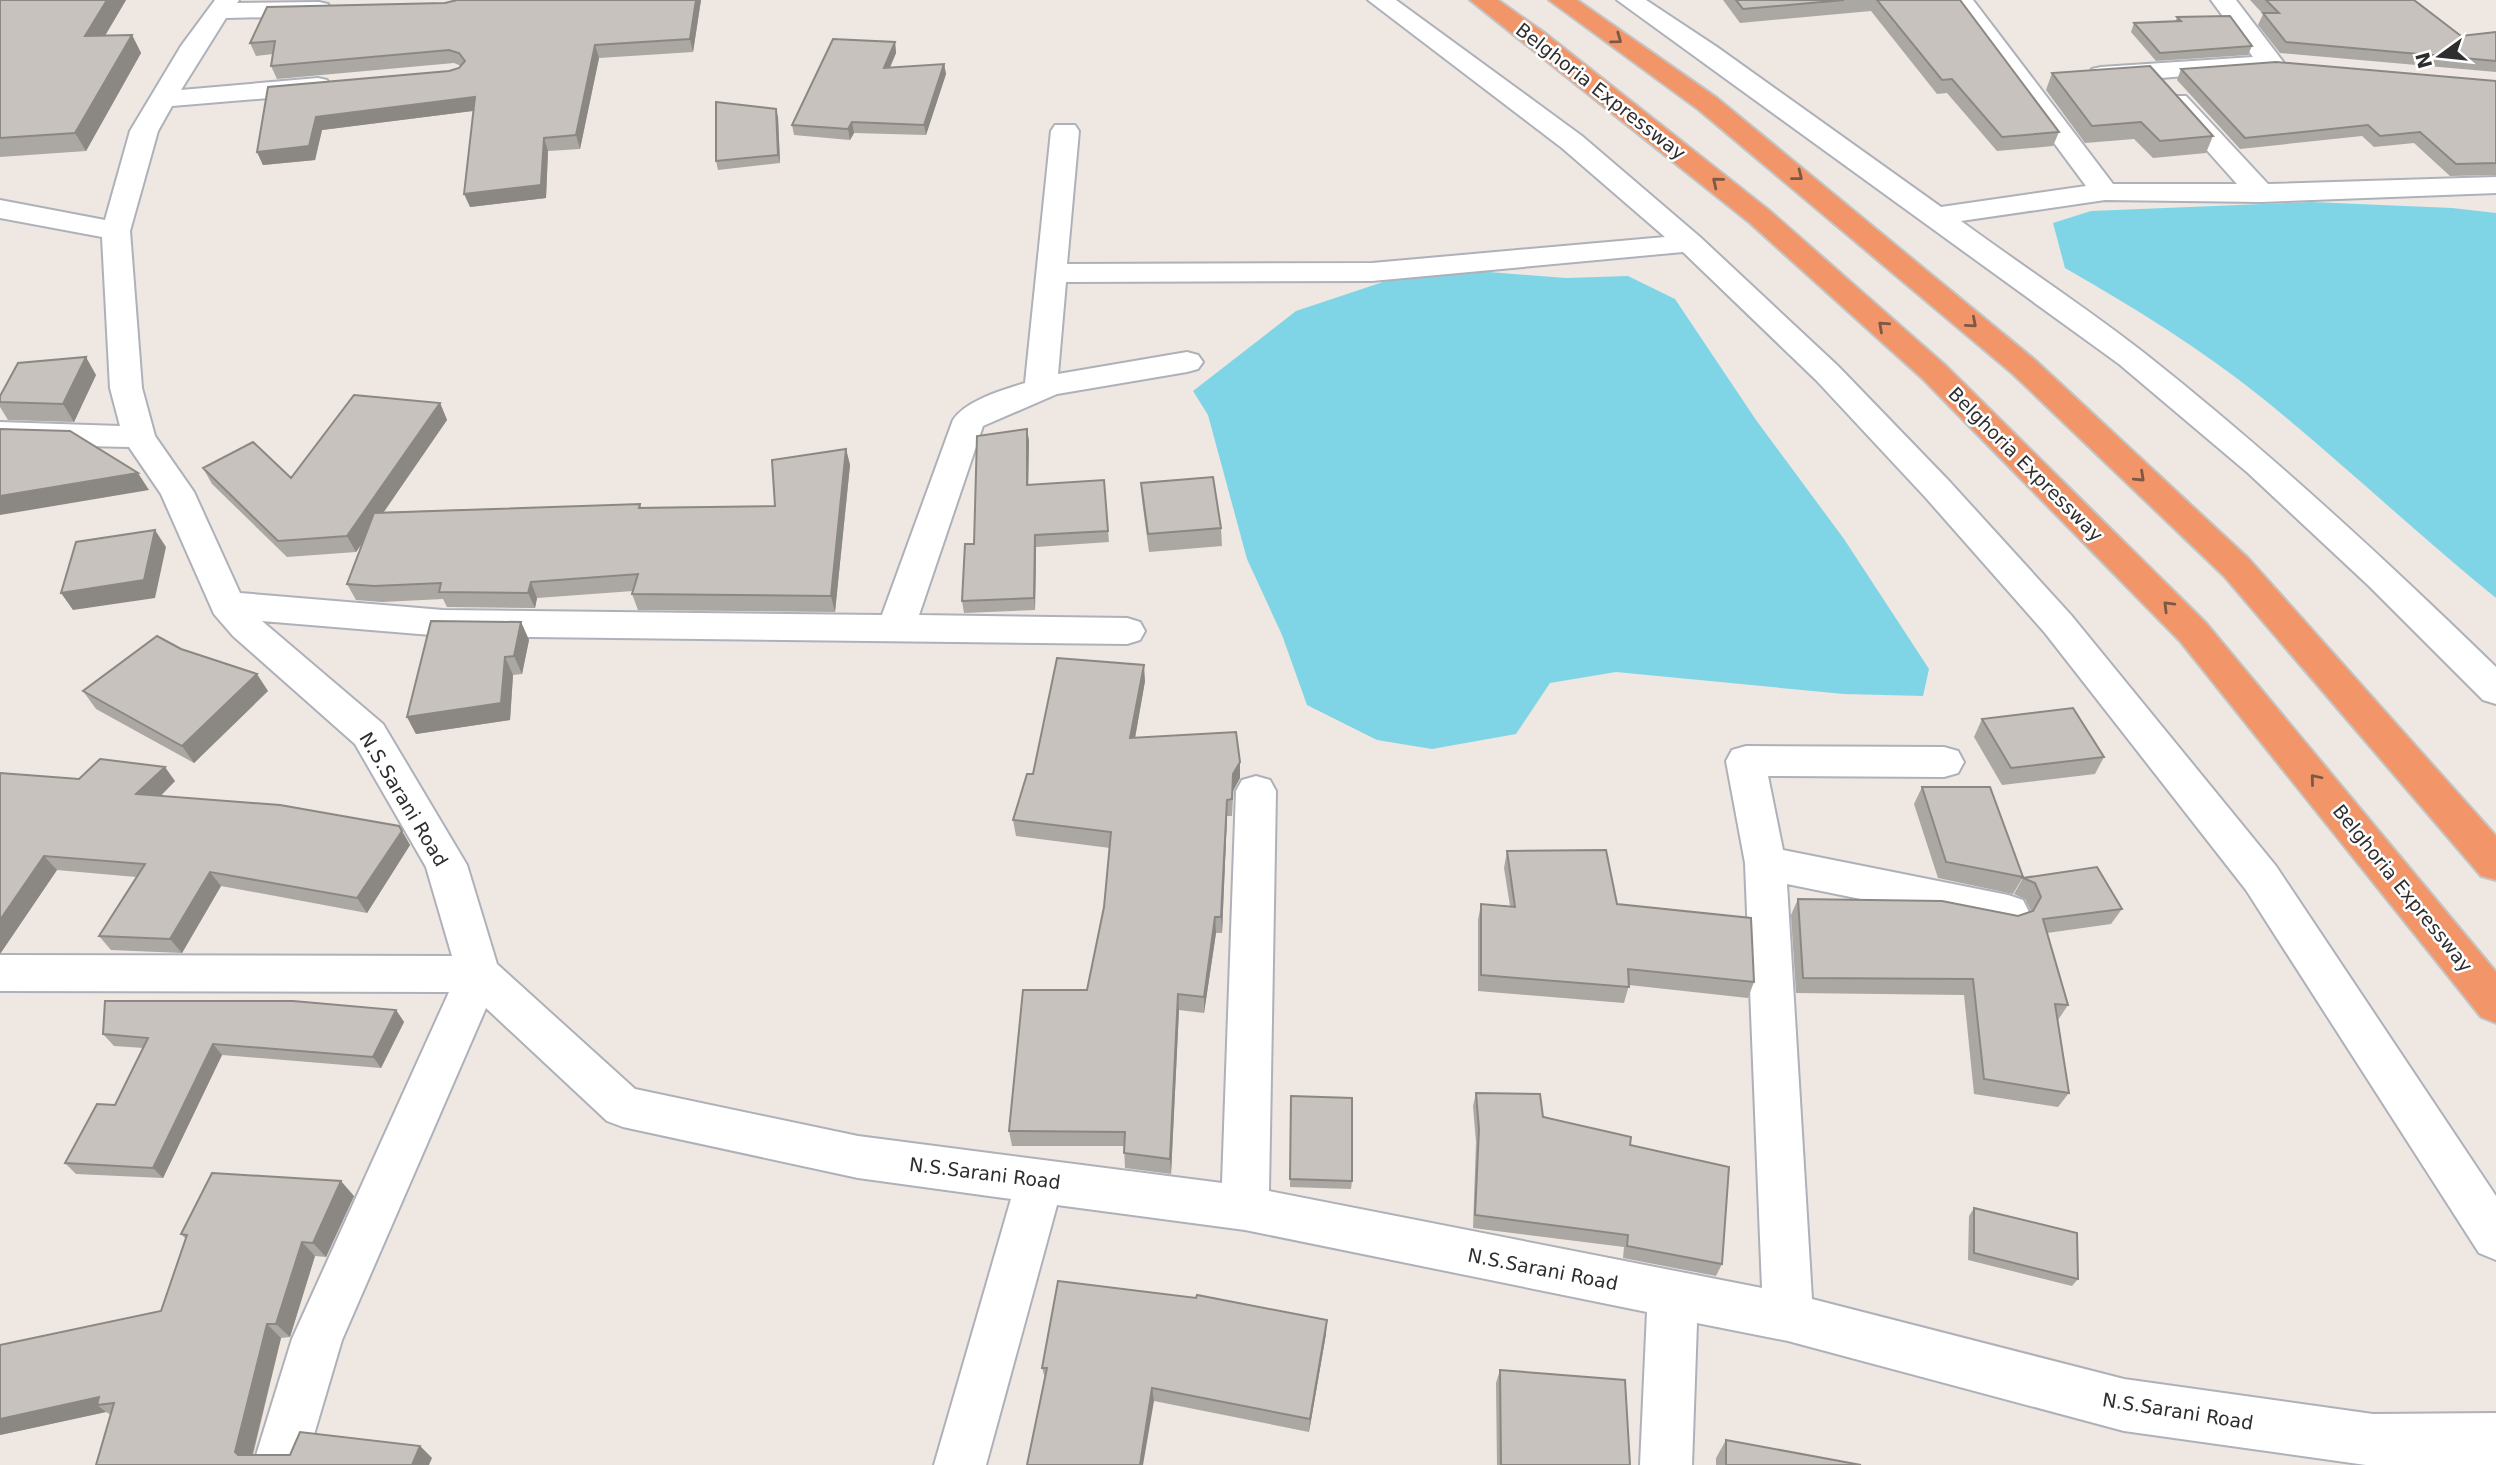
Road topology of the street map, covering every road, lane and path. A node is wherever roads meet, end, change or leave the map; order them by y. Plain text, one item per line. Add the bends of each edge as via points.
1 (1380, 0) edge
2 (1482, 0) edge
3 (1561, 0) edge
4 (1629, 0) edge
5 (1960, 0) edge
6 (2224, 0) edge
7 (224, 5) edge
8 (337, 8) edge
9 (2271, 63) junction
10 (2298, 66) edge
11 (2151, 72) junction
12 (2073, 77) edge
13 (343, 83) edge
14 (163, 99) junction
15 (1065, 131) dead end
16 (2496, 184) edge
17 (2105, 192) junction
18 (2260, 194) junction
19 (0, 209) edge
20 (1938, 216) junction
21 (116, 231) junction
22 (1690, 243) junction
23 (1052, 273) junction
24 (1187, 362) dead end
25 (1041, 387) junction
26 (0, 433) edge
27 (139, 437) junction
28 (228, 604) junction
29 (896, 628) junction
30 (1127, 631) dead end
31 (2496, 690) edge
32 (1944, 762) dead end
33 (1256, 791) dead end
34 (1765, 863) junction
35 (2496, 864) edge
36 (2008, 912) edge
37 (0, 973) edge
38 (479, 974) junction
39 (2496, 1004) edge
40 (1040, 1180) junction
41 (1245, 1208) junction
42 (2496, 1237) edge
43 (1673, 1294) junction
44 (1788, 1317) junction
45 (2496, 1439) edge
46 (2375, 1452) edge
47 (279, 1465) edge
48 (960, 1465) edge
49 (1666, 1465) edge

1 - 22 street via 1572,142
39 -> 2 highway, Belghoria Expressway via 2193,632 1934,372 1760,217
3 -> 35 highway via 1822,195 2024,367 2235,567
4 - 20 street
5 - 17 street via 2034,80
6 - 9 street
7 - 8 street
7 - 14 street, N.S.Sarani Road
9 - 10 street
9 - 11 street
11 - 12 street
11 - 18 street
13 - 14 street
14 - 21 street, N.S.Sarani Road via 144,131
15 - 23 street
16 - 18 street
17 - 18 street
17 - 20 street
19 - 21 street
20 - 31 street via 2130,358 2260,465
21 - 27 street, N.S.Sarani Road via 126,388
22 - 23 street via 1372,272
22 - 42 street via 1827,373 2058,624 2262,878
23 - 25 street
24 - 25 street
25 - 29 street via 997,403 969,420
26 - 27 street
27 - 28 street, N.S.Sarani Road via 177,492
28 - 29 street via 443,623
28 - 38 street, N.S.Sarani Road via 246,627 369,734 446,865
29 - 30 street
32 - 34 street via 1746,761
33 - 41 street
34 - 36 street
34 - 44 street
37 - 38 street
38 - 40 street, N.S.Sarani Road via 624,1107 858,1157
38 - 47 street via 317,1339
40 - 41 street, N.S.Sarani Road
40 - 48 street
41 - 43 street, N.S.Sarani Road
43 - 44 street, N.S.Sarani Road
43 - 49 street
44 - 46 street, N.S.Sarani Road via 2124,1405
45 - 46 street, N.S.Sarani Road

